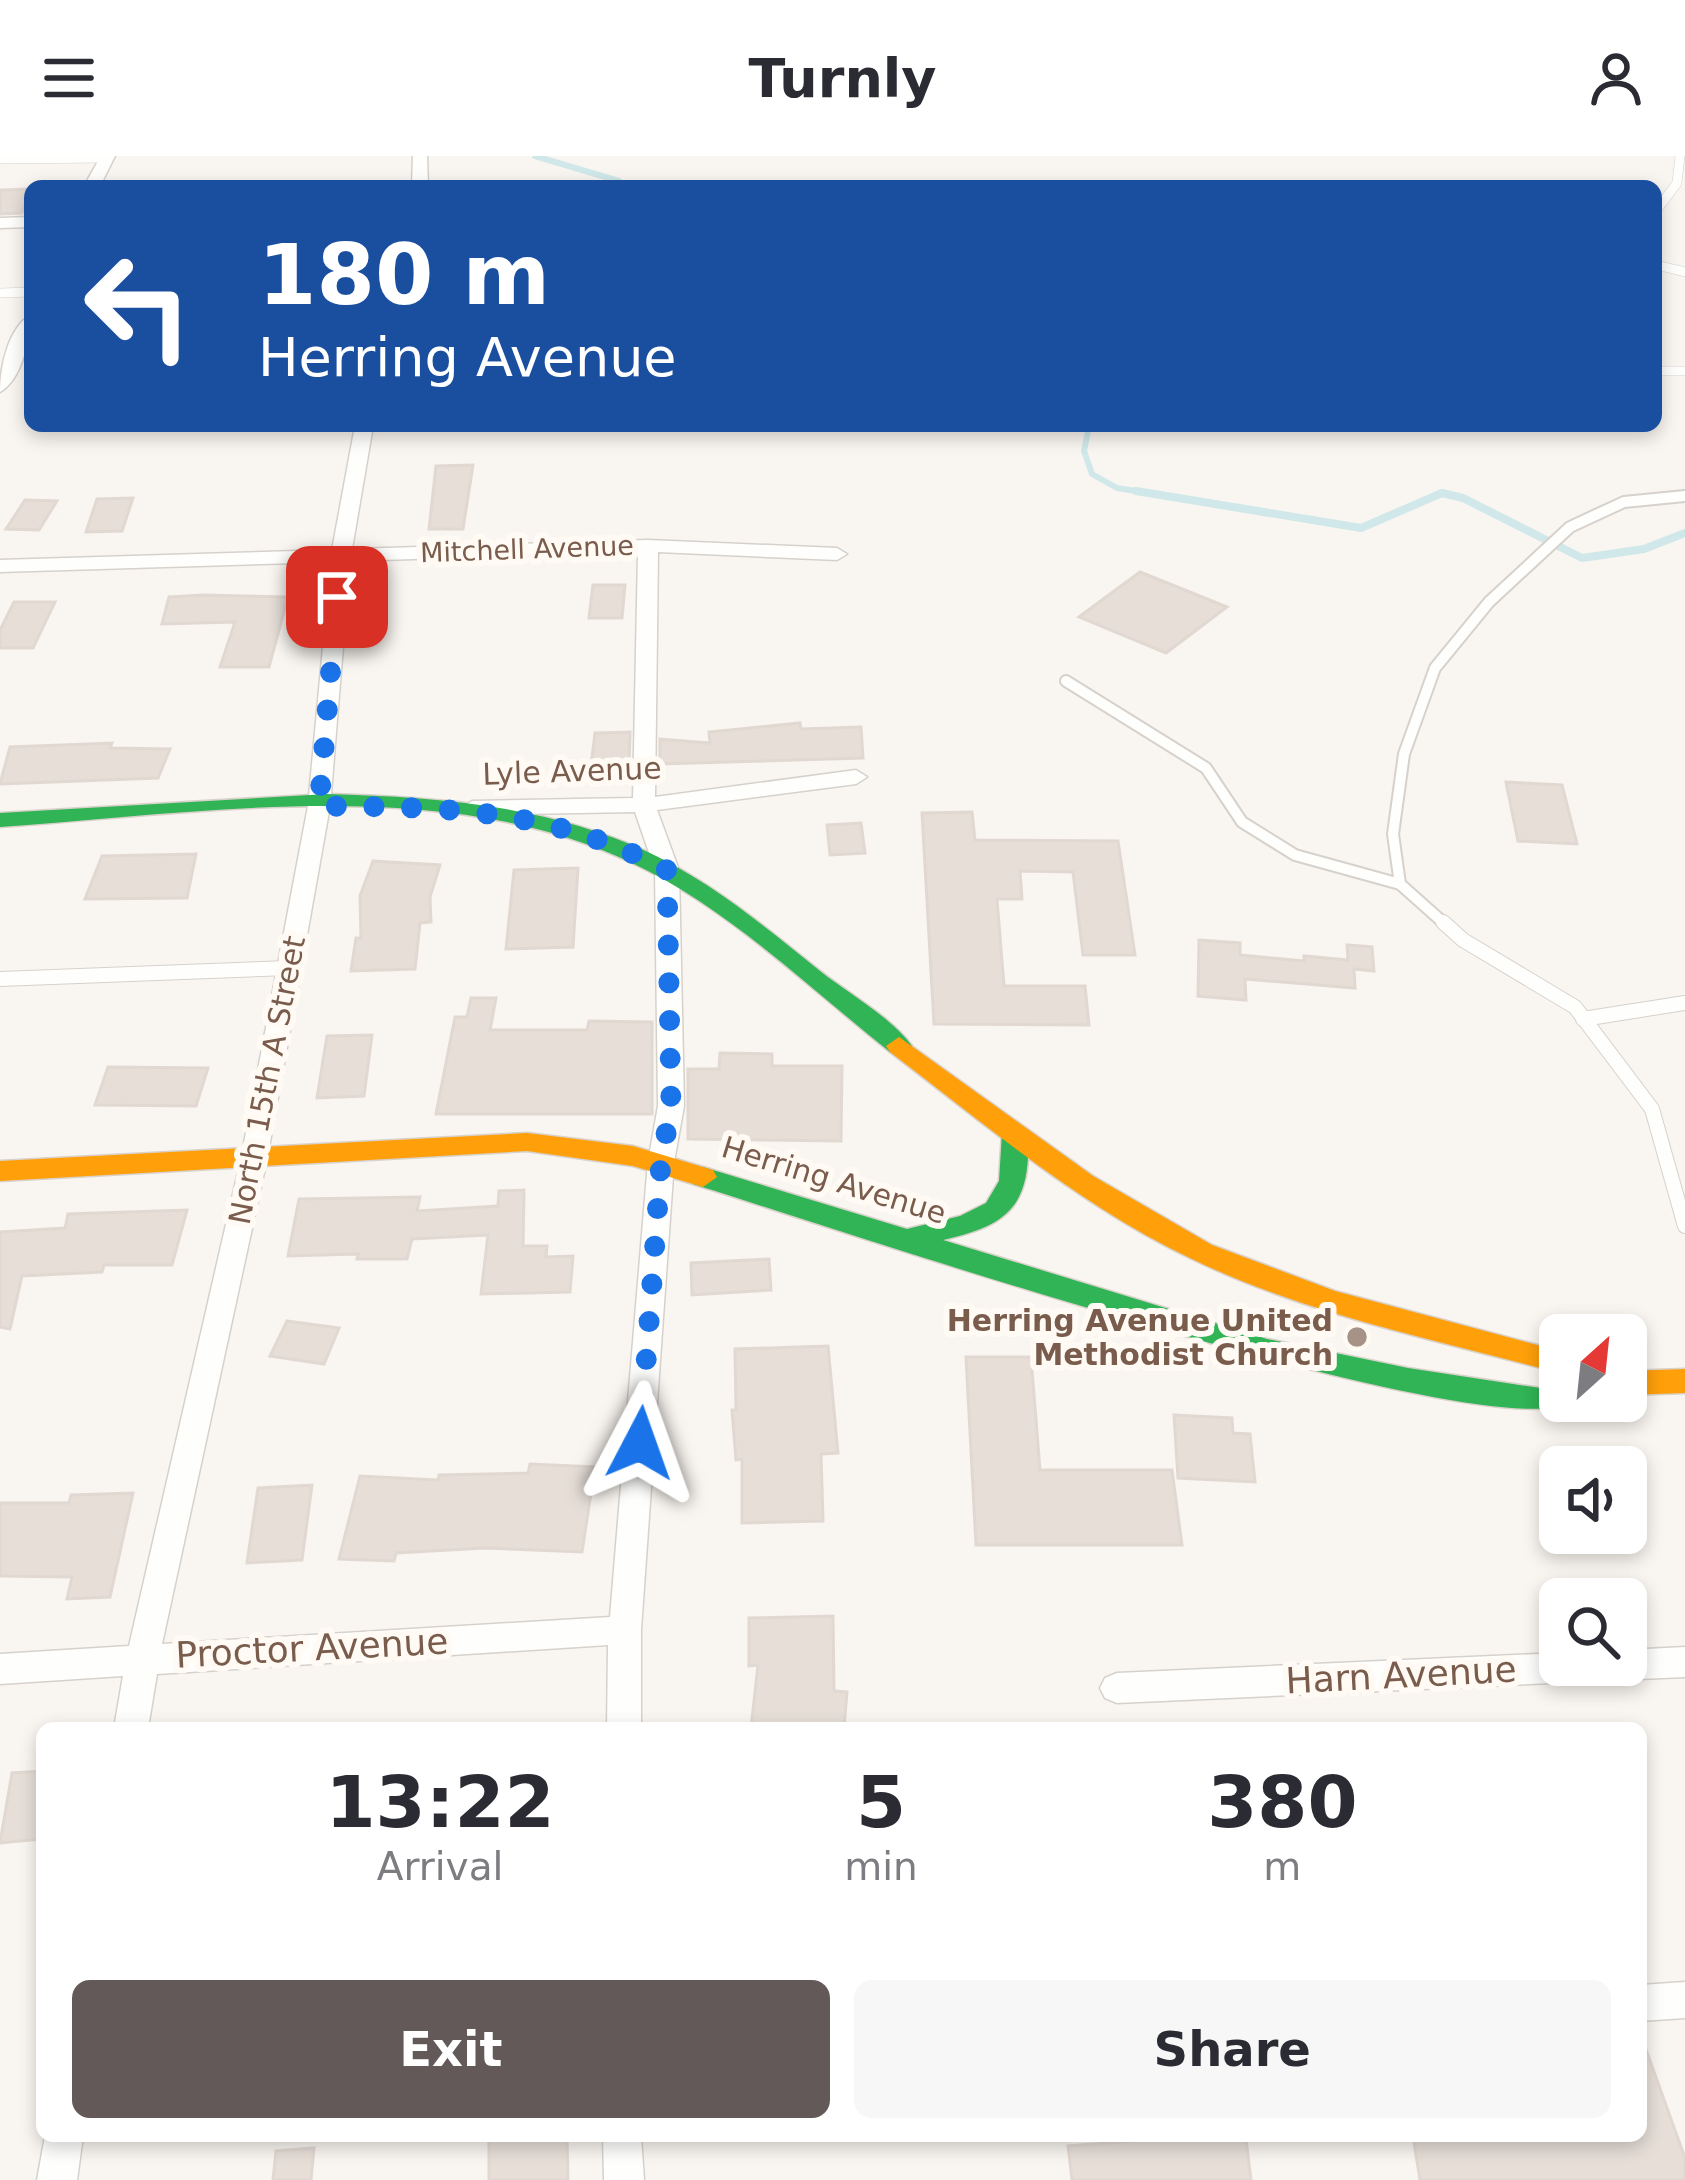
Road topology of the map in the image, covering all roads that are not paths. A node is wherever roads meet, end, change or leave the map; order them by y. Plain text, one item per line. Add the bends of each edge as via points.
1 (1680, 156) edge
2 (107, 157) edge
3 (0, 159) edge
4 (1662, 204) edge
5 (24, 332) edge
6 (2, 377) edge
7 (363, 432) edge
8 (1685, 496) edge
9 (648, 546) junction
10 (837, 554) dead end
11 (341, 555) junction
12 (0, 566) edge
13 (1066, 681) dead end
14 (856, 777) dead end
15 (644, 805) junction
16 (319, 806) junction
17 (461, 808) junction
18 (0, 820) edge
19 (667, 870) junction
20 (1400, 884) junction
21 (289, 968) junction
22 (0, 979) edge
23 (1685, 1003) edge
24 (1583, 1018) junction
25 (1015, 1133) junction
26 (254, 1159) junction
27 (661, 1162) junction
28 (0, 1171) edge
29 (1684, 1217) edge
30 (902, 1235) junction
31 (1539, 1357) edge
32 (1647, 1384) edge
33 (1683, 1387) edge
34 (1539, 1400) edge
35 (625, 1630) junction
36 (143, 1657) junction
37 (1685, 1662) edge
38 (0, 1669) edge
39 (1117, 1688) dead end
40 (132, 1722) edge
41 (624, 1722) edge
42 (1685, 2000) edge
43 (1647, 2002) edge
44 (63, 2142) edge
45 (622, 2142) edge
46 (57, 2180) edge
47 (624, 2180) edge

1 - 4 lane via 1677,183
2 - 3 lane
5 - 6 street
7 - 11 street, North 15th A Street
8 - 20 lane via 1624,502 1570,527 1435,668 1404,754 1393,834
9 - 10 street, Mitchell Avenue
9 - 11 street, Mitchell Avenue
9 - 15 street
11 - 12 street, Mitchell Avenue
11 - 16 street, North 15th A Street
13 - 20 lane via 1206,768 1242,822 1294,855
14 - 15 street, Lyle Avenue
15 - 17 street, Lyle Avenue
15 - 19 street
16 - 17 main road, Lyle Avenue
16 - 18 main road, Lyle Avenue
16 - 21 street, North 15th A Street
17 - 19 main road via 579,832
19 - 25 main road
19 - 27 street via 671,1106
20 - 24 lane via 1463,940
21 - 22 lane
21 - 26 street, North 15th A Street
23 - 24 lane
24 - 29 lane via 1652,1109
25 - 30 main road via 1019,1179 1003,1207 964,1228
25 - 31 main road via 1154,1226 1256,1276
26 - 27 main road, Herring Avenue via 527,1142
26 - 28 main road, Herring Avenue
26 - 36 street, North 15th A Street
27 - 30 main road, Herring Avenue
27 - 35 street
30 - 34 main road, Herring Avenue via 1267,1350
32 - 33 main road
35 - 36 street, Proctor Avenue
35 - 41 street
36 - 38 street, Proctor Avenue
36 - 40 street, North 15th A Street
37 - 39 street, Harn Avenue
42 - 43 street
44 - 46 street
45 - 47 street

